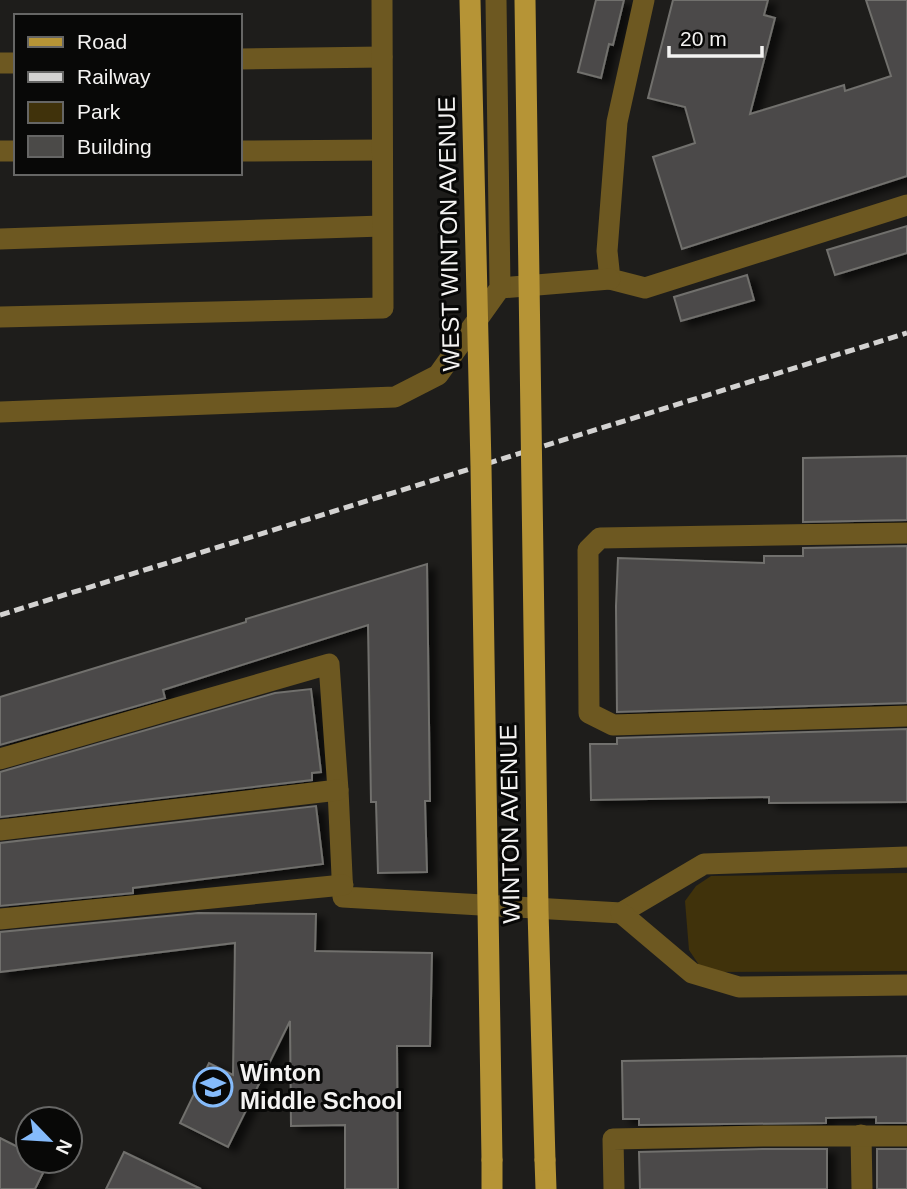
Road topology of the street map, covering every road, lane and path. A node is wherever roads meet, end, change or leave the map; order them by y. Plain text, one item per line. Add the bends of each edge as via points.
1 (382, 0) edge
2 (470, 0) edge
3 (496, 0) edge
4 (525, 0) edge
5 (644, 0) edge
6 (382, 57) junction
7 (242, 60) edge
8 (382, 150) junction
9 (242, 151) edge
10 (907, 205) edge
11 (382, 226) junction
12 (0, 239) edge
13 (610, 279) junction
14 (500, 288) junction
15 (0, 317) edge
16 (0, 412) edge
17 (481, 466) joint
18 (907, 533) edge
19 (907, 716) edge
20 (0, 759) edge
21 (338, 790) junction
22 (0, 830) edge
23 (907, 857) edge
24 (343, 885) junction
25 (621, 914) junction
26 (0, 919) edge
27 (907, 985) edge
28 (861, 1135) junction
29 (907, 1136) edge
30 (492, 1189) edge
31 (546, 1189) edge
32 (614, 1189) edge
33 (862, 1189) edge

1 - 6 street
2 - 17 main road, WEST WINTON AVENUE, bridge
3 - 14 street
4 - 31 main road, WINTON AVENUE, bridge
5 - 13 street via 617,122 607,251
6 - 7 street
6 - 8 street
8 - 9 street
8 - 11 street
10 - 13 street via 645,288
11 - 12 street
11 - 15 street via 383,308
13 - 14 street
14 - 16 street via 438,375 395,397
17 - 30 main road, WINTON AVENUE, bridge
18 - 19 street via 600,538 588,551 589,713 613,725
20 - 21 street via 329,664
21 - 22 street
21 - 24 street
23 - 25 street via 704,864
24 - 25 street via 343,897
24 - 26 street
25 - 27 street via 692,973 739,987
28 - 29 street
28 - 32 street via 613,1139
28 - 33 street

